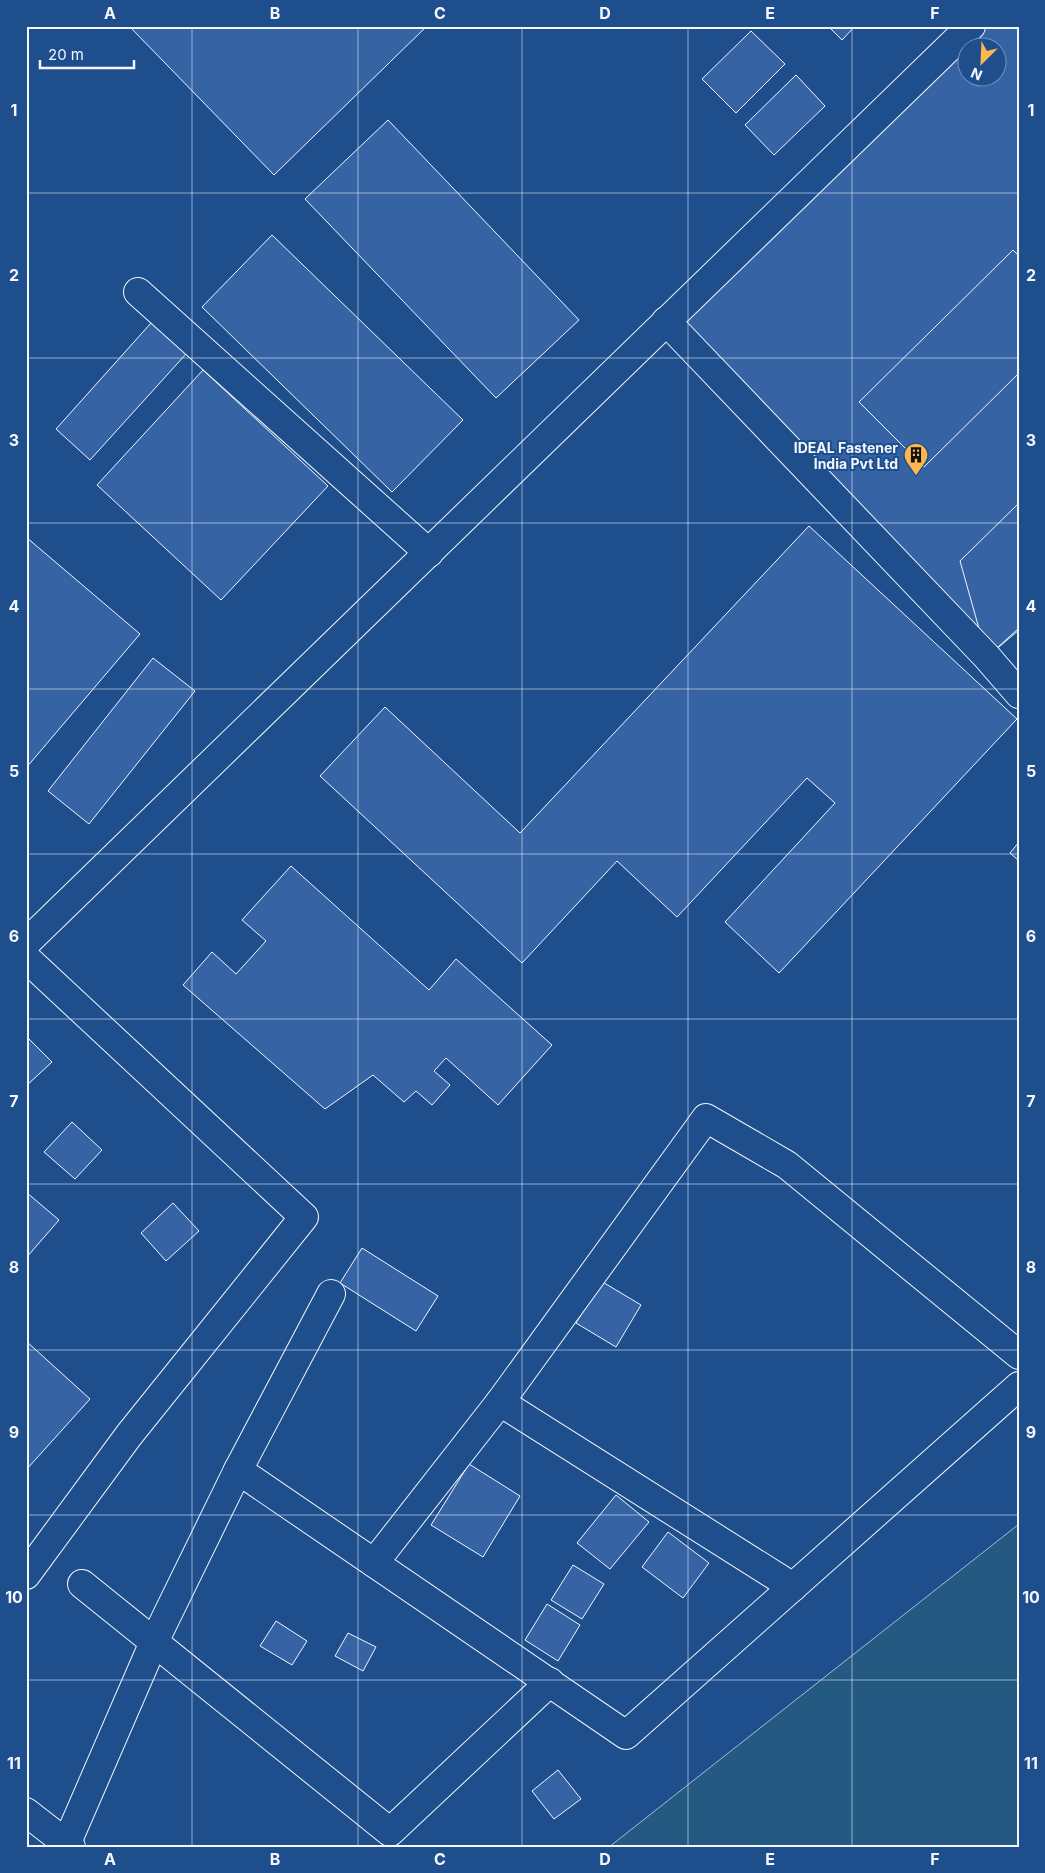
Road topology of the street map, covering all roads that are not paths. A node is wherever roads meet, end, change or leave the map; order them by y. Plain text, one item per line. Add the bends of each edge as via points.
1 (971, 26) edge
2 (138, 292) dead end
3 (666, 321) junction
4 (429, 553) junction
5 (1019, 694) edge
6 (26, 943) edge
7 (26, 958) edge
8 (331, 1294) dead end
9 (1019, 1355) edge
10 (1019, 1386) edge
11 (500, 1402) junction
12 (238, 1470) junction
13 (374, 1563) junction
14 (26, 1575) edge
15 (82, 1584) dead end
16 (793, 1587) junction
17 (154, 1642) junction
18 (550, 1682) junction
19 (26, 1812) edge
20 (382, 1839) edge
21 (68, 1846) edge

1 - 3 street
2 - 4 street
3 - 4 street
3 - 5 street
4 - 6 street
7 - 14 street via 304,1217 129,1436
8 - 12 street
9 - 11 street via 786,1166 706,1118
10 - 16 street
11 - 13 street
11 - 16 street
12 - 13 street
12 - 17 street
13 - 18 street
15 - 17 street
16 - 18 street via 626,1735
17 - 20 street
17 - 21 street
18 - 20 street
19 - 21 street

